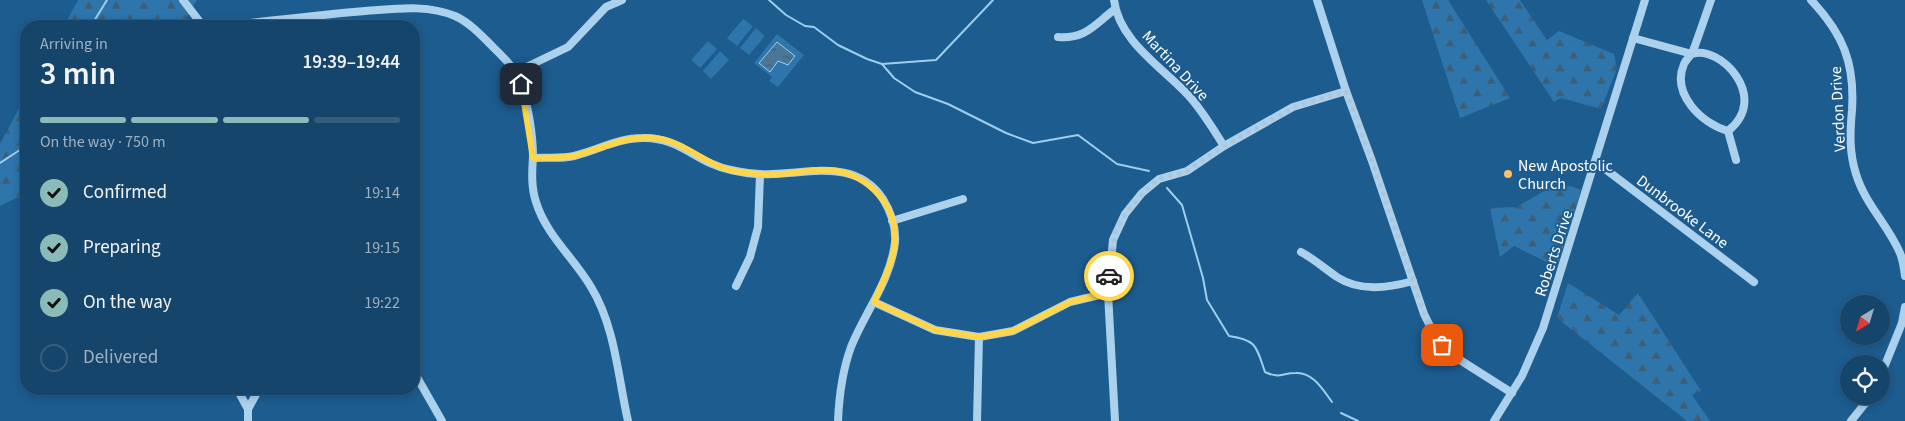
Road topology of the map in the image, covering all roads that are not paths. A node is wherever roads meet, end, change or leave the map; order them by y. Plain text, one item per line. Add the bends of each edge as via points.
1 (183, 0) edge
2 (622, 0) edge
3 (1114, 0) edge
4 (1317, 0) edge
5 (1645, 0) edge
6 (1711, 0) edge
7 (1811, 0) edge
8 (412, 4) edge
9 (1115, 9) junction
10 (198, 20) edge
11 (274, 20) edge
12 (1058, 36) dead end
13 (1633, 38) junction
14 (1692, 54) junction
15 (516, 72) junction
16 (1346, 91) junction
17 (1728, 131) junction
18 (1224, 146) junction
19 (533, 158) junction
20 (1736, 160) dead end
21 (1596, 162) junction
22 (760, 174) junction
23 (964, 199) dead end
24 (892, 221) junction
25 (1301, 252) dead end
26 (1903, 256) edge
27 (1905, 276) edge
28 (1413, 281) junction
29 (1754, 282) dead end
30 (736, 286) dead end
31 (1108, 293) junction
32 (874, 302) junction
33 (1905, 307) edge
34 (979, 337) junction
35 (1889, 355) edge
36 (420, 382) edge
37 (1512, 393) junction
38 (241, 395) edge
39 (256, 395) edge
40 (1864, 405) edge
41 (248, 409) junction
42 (248, 421) edge
43 (442, 421) edge
44 (628, 421) edge
45 (838, 421) edge
46 (977, 421) edge
47 (1115, 421) edge
48 (1494, 421) edge
49 (1851, 421) edge

1 - 10 street
2 - 15 street via 606,7 568,47
3 - 9 street, Martina Drive
4 - 16 street
5 - 13 street, Roberts Drive
6 - 14 street
7 - 26 street, Verdon Drive via 1839,35 1846,50 1852,84 1850,130 1856,173 1866,199
8 - 11 street
8 - 15 street via 456,16 479,34
9 - 12 street via 1094,27 1074,38
9 - 18 street, Martina Drive via 1128,34 1190,97
13 - 14 street
13 - 21 street, Roberts Drive
14 - 17 street via 1684,64 1682,79 1686,98 1694,110 1709,122
14 - 17 street via 1698,52 1720,61 1742,84 1745,106 1742,115
15 - 19 street via 526,106
16 - 18 street via 1294,107
16 - 28 street
17 - 20 street
18 - 31 street via 1187,171 1158,179 1130,207 1115,232
19 - 22 street via 572,157 612,142 655,138 678,144 723,168
19 - 44 street via 532,188 542,216 592,288 605,320 616,355
21 - 29 street, Dunbrooke Lane
21 - 37 street, Roberts Drive via 1543,328
22 - 24 street via 825,170 849,173 861,178 881,196
22 - 30 street via 758,227 750,258
23 - 24 street
24 - 32 street via 894,244
25 - 28 street via 1338,277 1362,286 1392,286
26 - 27 street, Verdon Drive
28 - 37 street via 1435,336 1449,353
31 - 34 street via 1070,302 1013,331
31 - 47 street
32 - 34 street via 935,330
32 - 45 street via 851,348
33 - 35 street
34 - 46 street
36 - 43 street
37 - 48 street, Roberts Drive
38 - 41 street
39 - 41 street
40 - 49 street
41 - 42 street

